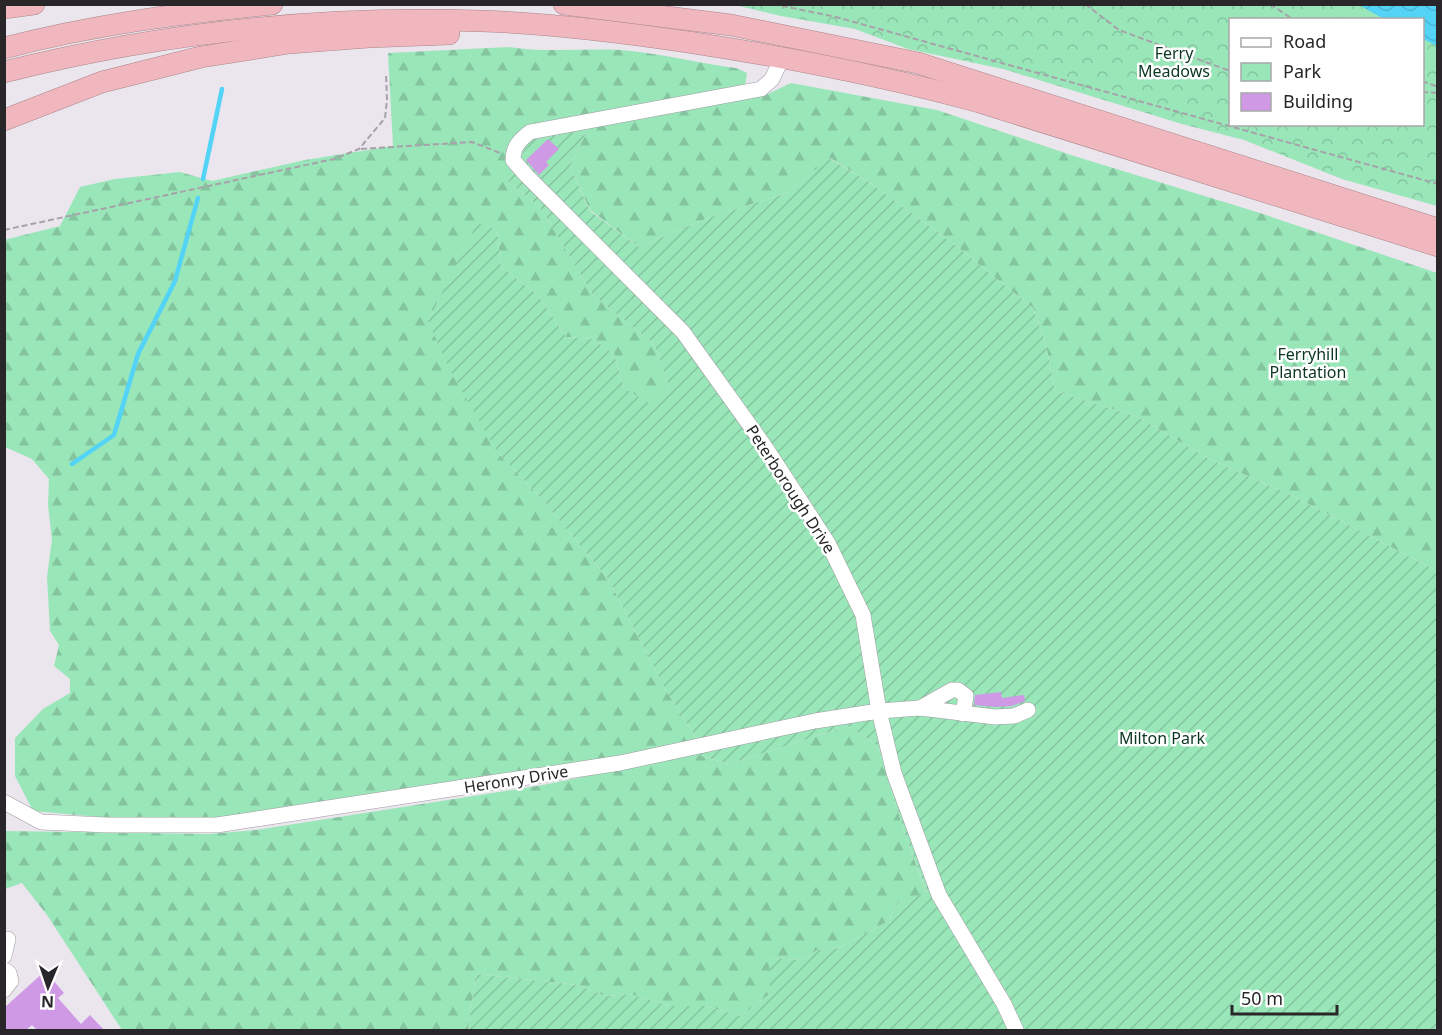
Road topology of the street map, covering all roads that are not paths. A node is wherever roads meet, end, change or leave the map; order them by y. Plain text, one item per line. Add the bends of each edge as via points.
1 (34, 4) edge
2 (272, 4) edge
3 (549, 4) edge
4 (570, 5) edge
5 (4, 8) edge
6 (570, 27) junction
7 (4, 48) edge
8 (782, 58) junction
9 (4, 72) edge
10 (4, 120) edge
11 (1437, 229) edge
12 (1437, 246) edge
13 (920, 708) junction
14 (1028, 710) dead end
15 (879, 711) junction
16 (963, 714) junction
17 (4, 802) edge
18 (8, 939) dead end
19 (5, 966) edge
20 (4, 990) edge
21 (1016, 1030) edge

1 - 5 highway
2 - 7 highway via 99,28
3 - 4 highway
4 - 11 highway via 731,25 918,63
6 - 8 highway
6 - 9 highway via 451,20 289,26 100,51
6 - 10 highway via 289,43 201,57 102,82
8 - 12 highway via 916,84 980,102
8 - 15 street, Peterborough Drive via 772,79 761,89 530,132 513,150 513,160 684,332 766,448 828,543 863,615
13 - 15 street, Heronry Drive
13 - 16 street, Heronry Drive
13 - 16 street via 958,690 966,696
14 - 16 street, Heronry Drive via 1004,717
15 - 17 street, Heronry Drive via 620,763 217,825 41,822
15 - 21 street, Peterborough Drive via 894,773 939,895
18 - 19 street
19 - 20 street via 11,981

